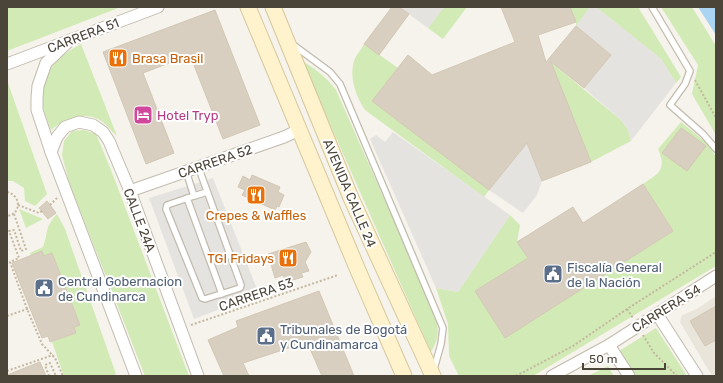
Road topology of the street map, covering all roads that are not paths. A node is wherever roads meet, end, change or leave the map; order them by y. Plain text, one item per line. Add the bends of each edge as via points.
1 (158, 7) edge
2 (248, 7) edge
3 (273, 7) edge
4 (652, 7) edge
5 (70, 40) junction
6 (286, 40) junction
7 (7, 64) edge
8 (299, 130) junction
9 (716, 149) edge
10 (51, 152) junction
11 (198, 166) junction
12 (186, 171) junction
13 (130, 191) junction
14 (207, 192) junction
15 (194, 196) junction
16 (187, 198) junction
17 (716, 276) edge
18 (222, 294) junction
19 (657, 314) junction
20 (610, 345) junction
21 (136, 376) edge
22 (198, 376) edge
23 (404, 376) edge
24 (432, 376) edge
25 (552, 376) edge
26 (629, 376) edge
27 (697, 376) edge

1 - 5 street, CARRERA 51
2 - 8 main road, AVENIDA CALLE 24
3 - 6 main road, AVENIDA CALLE 24
4 - 9 lane via 690,71 685,84 670,105
5 - 7 street, CARRERA 51
5 - 10 street via 46,63 38,86 37,110
6 - 24 main road, AVENIDA CALLE 24 via 351,198
6 - 24 lane via 330,72 340,84 442,328 441,344
8 - 11 street, CARRERA 52
8 - 23 main road, AVENIDA CALLE 24
10 - 13 street, CALLE 24A via 57,137 65,127 79,122 92,124 103,132 109,141
10 - 21 street
11 - 12 street, CARRERA 52
11 - 14 lane
12 - 13 street, CARRERA 52
12 - 15 lane
13 - 22 street, CALLE 24A
14 - 15 lane
14 - 18 lane via 241,285 240,288
15 - 16 lane
16 - 18 lane
16 - 18 lane via 167,206 166,209 202,298
17 - 19 street, CARRERA 54
19 - 20 street, CARRERA 54
19 - 27 street
20 - 25 street, CARRERA 54
20 - 26 street

